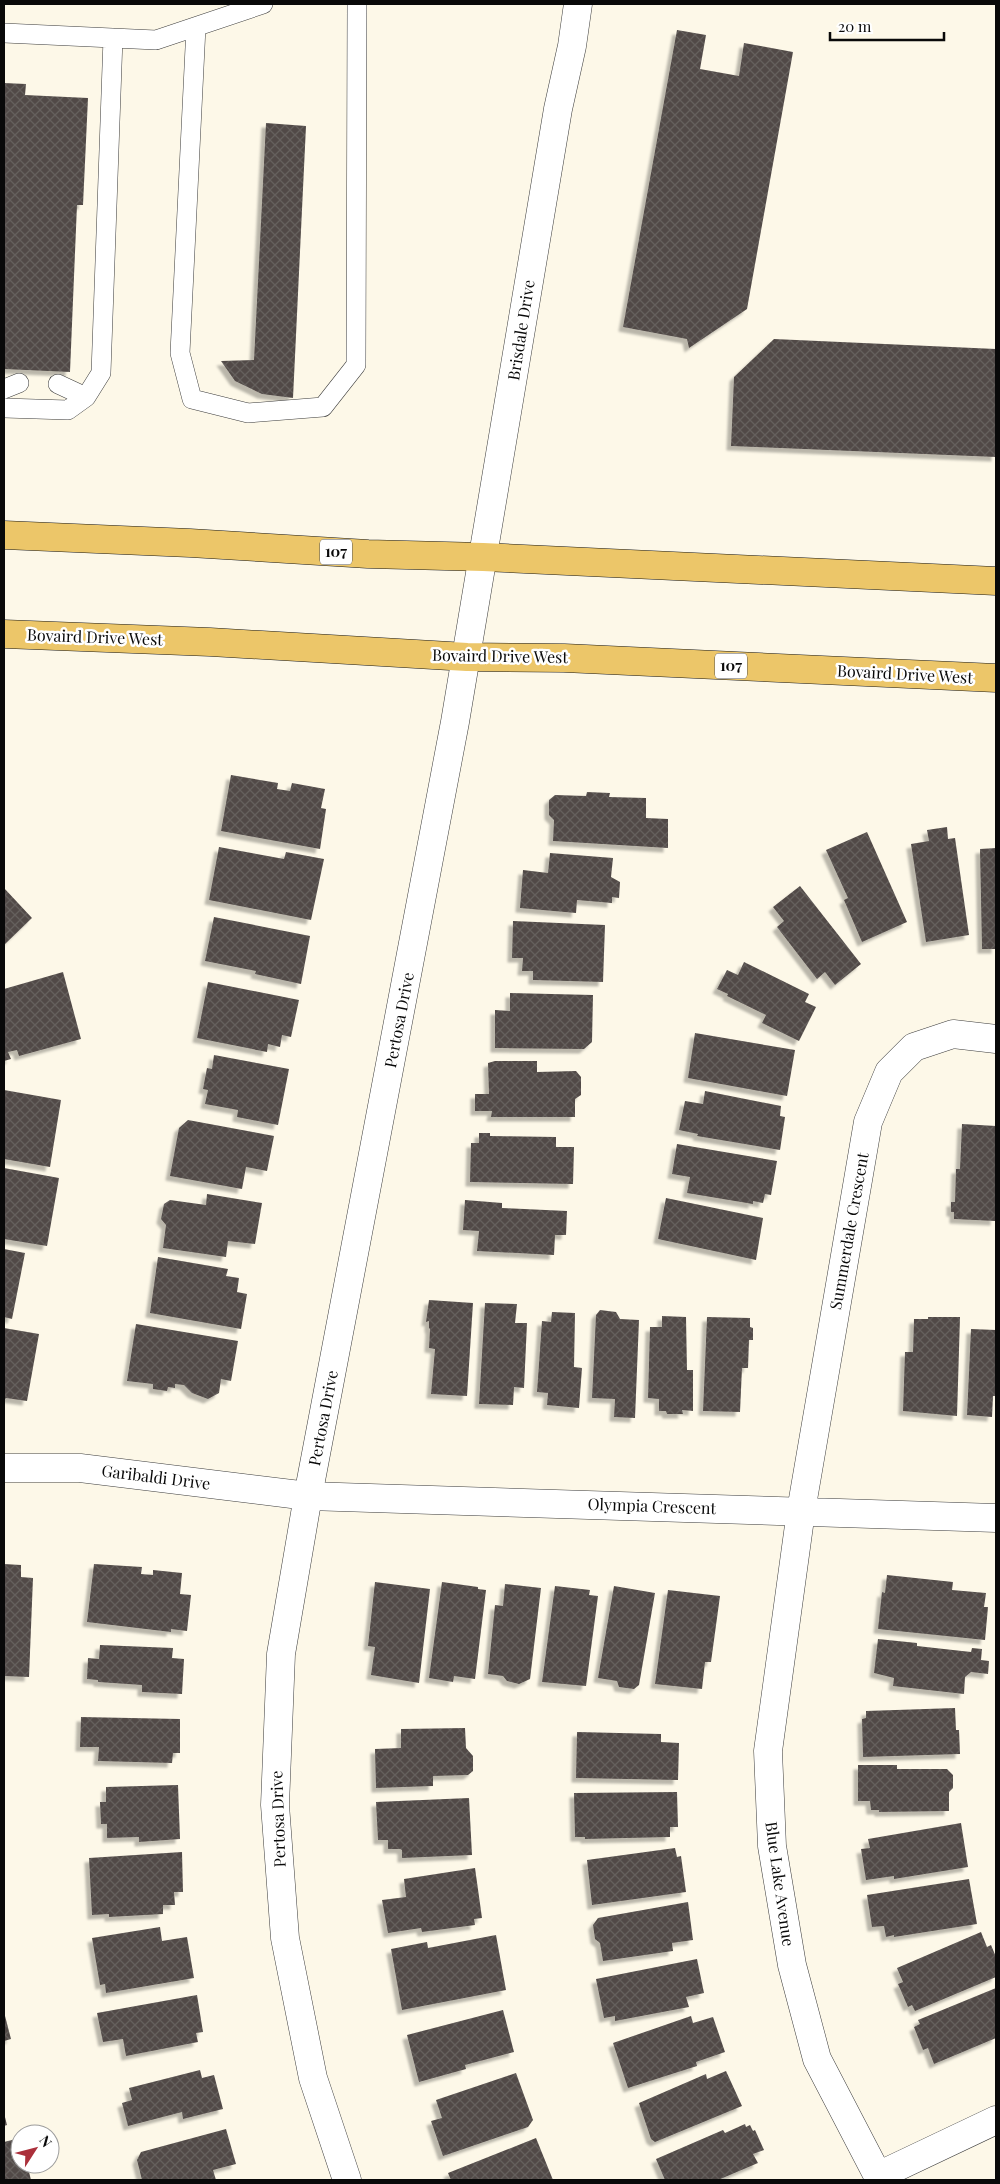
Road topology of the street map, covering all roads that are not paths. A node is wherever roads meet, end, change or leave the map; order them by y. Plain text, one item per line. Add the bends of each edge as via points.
1 (263, 4) edge
2 (357, 4) edge
3 (578, 4) edge
4 (196, 27) junction
5 (4, 33) edge
6 (114, 38) junction
7 (58, 384) dead end
8 (86, 397) junction
9 (4, 408) edge
10 (4, 535) edge
11 (483, 557) junction
12 (996, 581) edge
13 (4, 634) edge
14 (466, 657) junction
15 (996, 678) edge
16 (996, 1039) edge
17 (4, 1468) edge
18 (308, 1496) junction
19 (801, 1511) junction
20 (996, 1518) edge
21 (996, 2120) edge
22 (879, 2178) edge
23 (347, 2180) edge

1 - 4 lane
2 - 4 lane via 356,365 323,407 248,413 192,399 180,353
3 - 11 street, Brisdale Drive
4 - 6 lane via 156,40
5 - 6 lane
6 - 8 lane via 101,373
7 - 8 lane
8 - 9 lane via 68,410
10 - 11 main road, 107
11 - 12 main road, 107
11 - 14 street, Brisdale Drive
13 - 14 main road, Bovaird Drive West / 107
14 - 15 main road, Bovaird Drive West / 107 via 564,658
14 - 18 street, Pertosa Drive
16 - 19 street, Summerdale Crescent via 953,1034 914,1048 889,1072 868,1122
17 - 18 street, Garibaldi Drive via 80,1468
18 - 19 street, Olympia Crescent
18 - 23 street, Pertosa Drive via 280,1654 275,1805 284,1938 313,2078
19 - 20 street, Olympia Crescent
19 - 22 street, Blue Lake Avenue via 768,1751 772,1846 792,1965 816,2059
21 - 22 street

